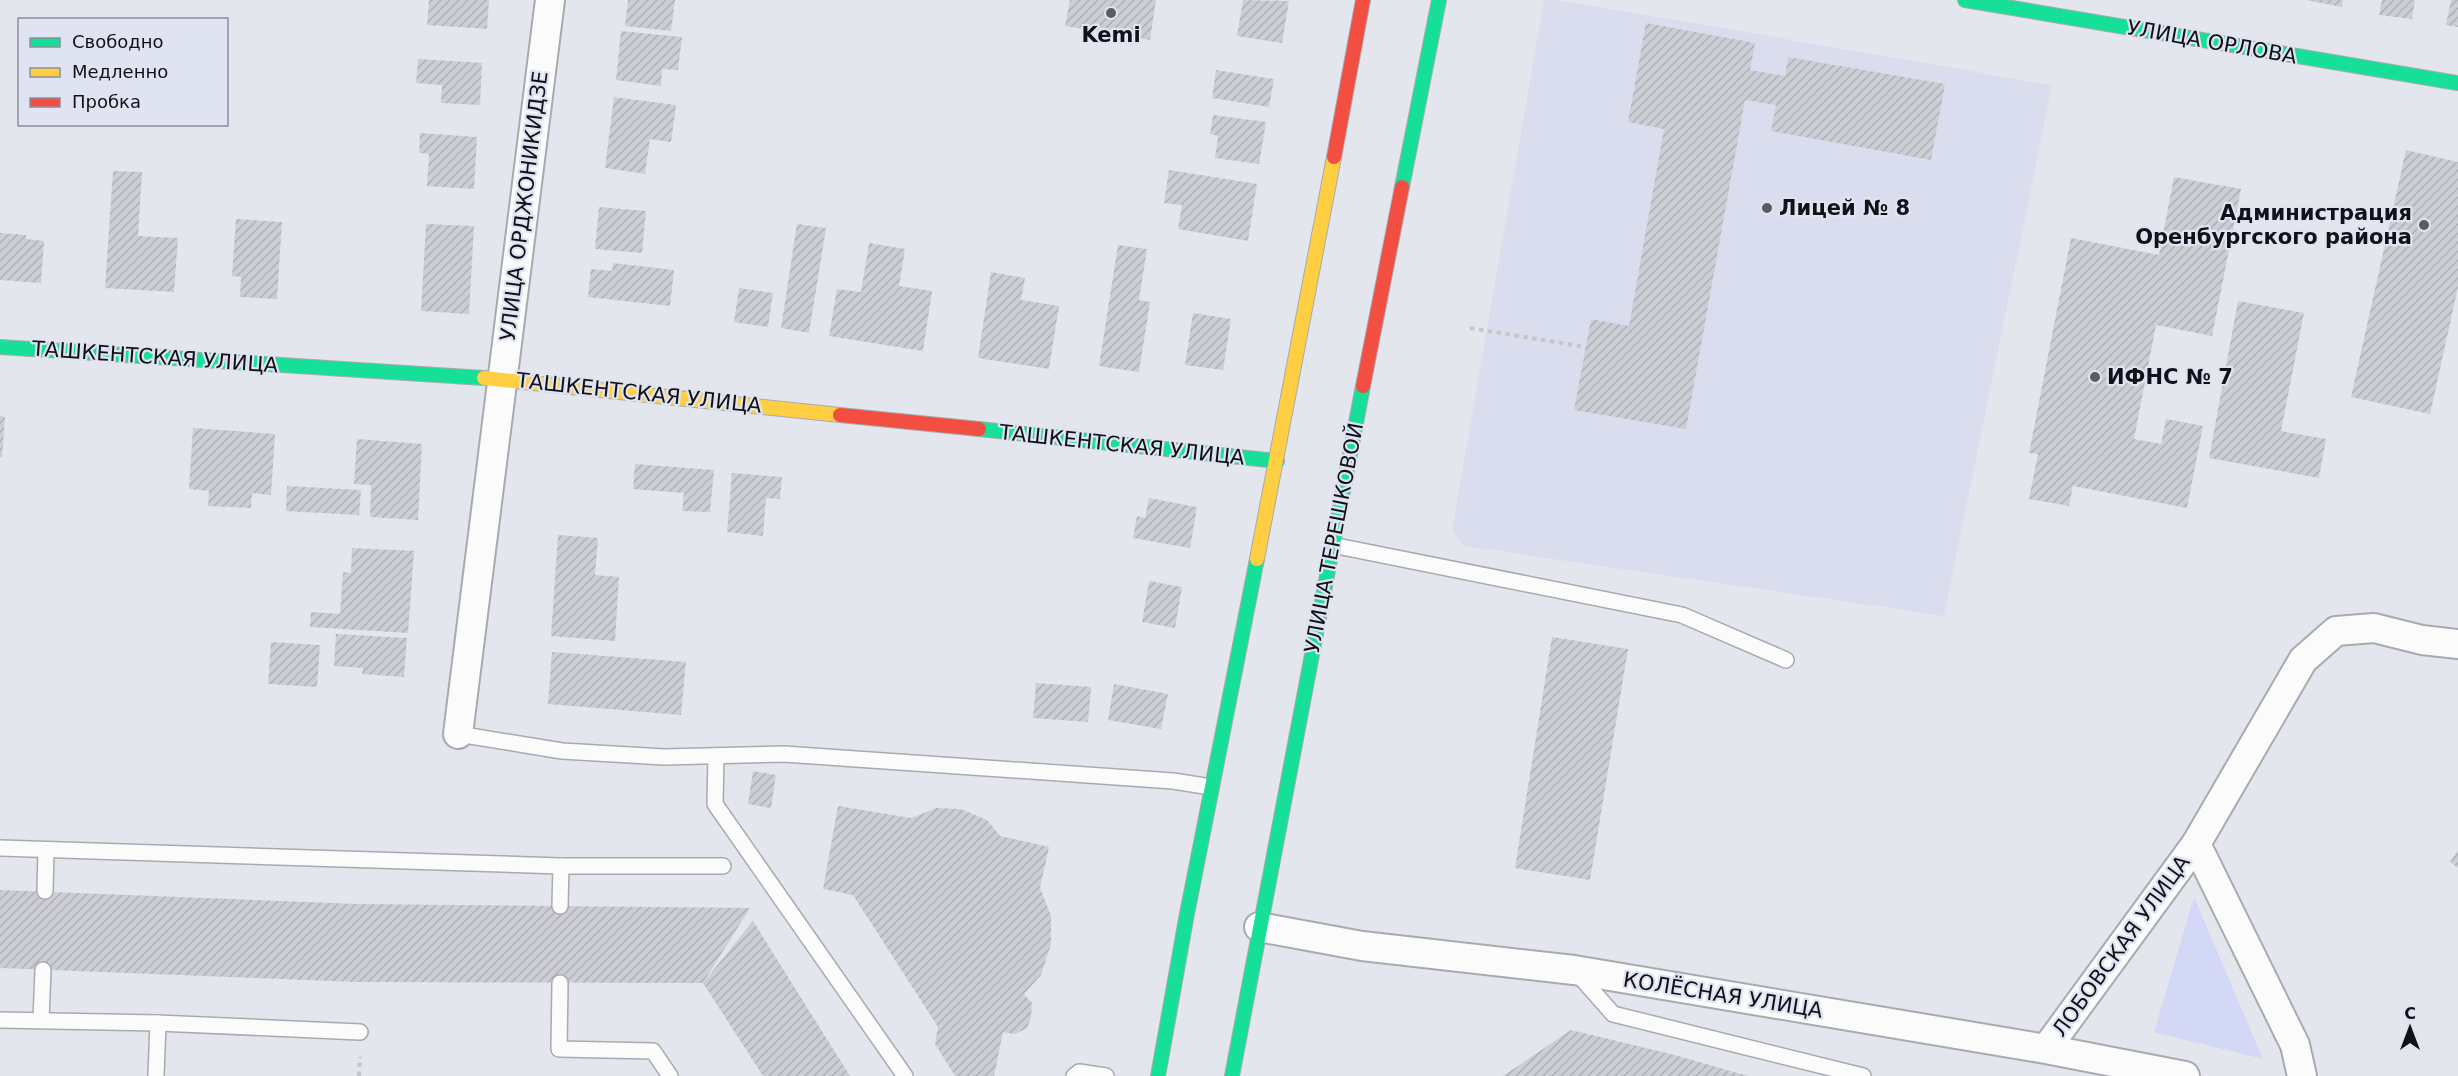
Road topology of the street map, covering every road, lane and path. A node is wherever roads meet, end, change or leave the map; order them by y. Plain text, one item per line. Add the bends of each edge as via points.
1 (550, 0) edge
2 (1363, 0) edge
3 (1439, 0) edge
4 (1965, 0) edge
5 (2458, 83) edge
6 (1470, 328) dead end
7 (0, 347) edge
8 (1586, 347) dead end
9 (503, 379) junction
10 (1276, 461) junction
11 (1332, 545) junction
12 (2458, 644) edge
13 (1786, 660) dead end
14 (458, 734) joint
15 (716, 756) junction
16 (1211, 786) junction
17 (2196, 844) junction
18 (0, 848) edge
19 (46, 850) junction
20 (561, 866) junction
21 (723, 866) dead end
22 (45, 891) dead end
23 (560, 906) dead end
24 (1259, 927) junction
25 (43, 970) dead end
26 (1574, 970) junction
27 (560, 983) dead end
28 (0, 1020) edge
29 (41, 1020) junction
30 (158, 1023) junction
31 (360, 1032) dead end
32 (2046, 1048) junction
33 (156, 1076) edge
34 (670, 1076) edge
35 (905, 1076) edge
36 (1074, 1076) edge
37 (1106, 1076) edge
38 (1158, 1076) edge
39 (1232, 1076) edge
40 (1863, 1076) edge
41 (2185, 1076) edge
42 (2302, 1076) edge

1 - 9 street, УЛИЦА ОРДЖОНИКИДЗЕ
2 - 10 main road
3 - 11 main road, УЛИЦА ТЕРЕШКОВОЙ
4 - 5 main road, УЛИЦА ОРЛОВА
6 - 8 path
7 - 9 main road, ТАШКЕНТСКАЯ УЛИЦА
9 - 10 main road, ТАШКЕНТСКАЯ УЛИЦА
9 - 14 street, УЛИЦА ОРДЖОНИКИДЗЕ
10 - 16 main road
11 - 13 lane via 1682,615
11 - 24 main road, УЛИЦА ТЕРЕШКОВОЙ
12 - 17 street, ЛОБОВСКАЯ УЛИЦА via 2374,628 2336,631 2303,660
14 - 15 lane via 562,751
15 - 16 lane via 784,754
15 - 35 lane via 715,804
16 - 38 main road
17 - 32 street, ЛОБОВСКАЯ УЛИЦА
17 - 42 street, ЛОБОВСКАЯ УЛИЦА via 2295,1045
18 - 19 lane
19 - 20 lane
19 - 22 lane
20 - 21 lane
20 - 23 lane
24 - 26 street, КОЛЁСНАЯ УЛИЦА via 1362,946
24 - 39 main road, УЛИЦА ТЕРЕШКОВОЙ
25 - 29 lane
26 - 32 street, КОЛЁСНАЯ УЛИЦА
26 - 40 lane via 1612,1014
27 - 34 lane via 559,1049 653,1051
28 - 29 lane
29 - 30 lane
30 - 31 lane
30 - 33 lane
32 - 41 street, КОЛЁСНАЯ УЛИЦА
36 - 37 lane via 1079,1072

